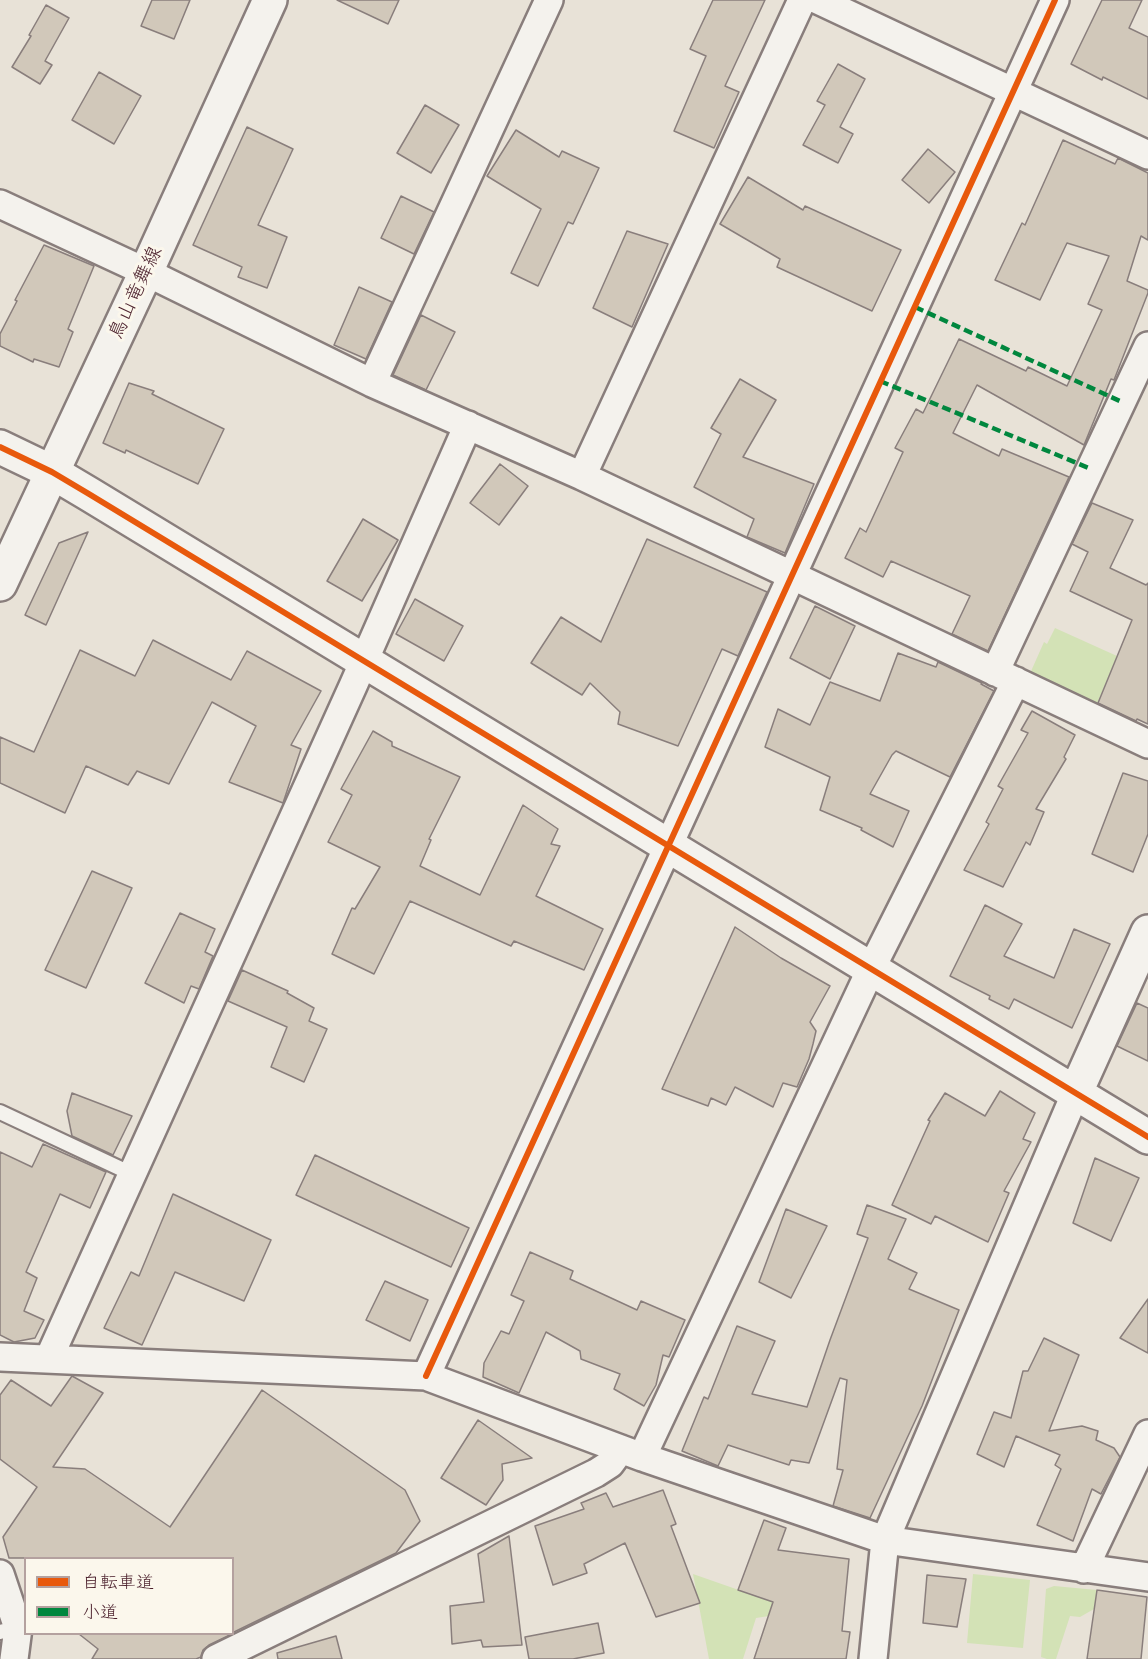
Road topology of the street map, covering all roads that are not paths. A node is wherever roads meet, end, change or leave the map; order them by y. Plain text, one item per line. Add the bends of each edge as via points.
1 (270, 0) edge
2 (549, 0) edge
3 (802, 0) edge
4 (818, 0) edge
5 (1055, 0) edge
6 (1013, 92) junction
7 (1148, 155) edge
8 (0, 204) edge
9 (146, 272) junction
10 (1148, 346) edge
11 (372, 383) junction
12 (468, 425) junction
13 (0, 447) edge
14 (52, 472) junction
15 (582, 476) junction
16 (791, 576) junction
17 (0, 584) edge
18 (364, 660) junction
19 (1006, 677) junction
20 (1148, 744) edge
21 (668, 844) junction
22 (1148, 932) edge
23 (871, 969) junction
24 (1076, 1092) junction
25 (0, 1112) edge
26 (1148, 1137) edge
27 (132, 1174) junction
28 (0, 1357) edge
29 (49, 1358) junction
30 (426, 1376) junction
31 (1148, 1434) edge
32 (632, 1453) junction
33 (885, 1540) junction
34 (1084, 1569) junction
35 (0, 1574) edge
36 (1148, 1577) edge
37 (9, 1630) edge
38 (14, 1659) edge
39 (216, 1659) edge
40 (873, 1659) edge

1 - 9 street, 鳥山竜舞線
2 - 11 street
3 - 15 street
4 - 6 street
5 - 6 street
6 - 7 street
6 - 16 street
8 - 9 street
9 - 11 street
9 - 14 street, 鳥山竜舞線
10 - 19 street
11 - 12 street
12 - 15 street
12 - 18 street
13 - 14 street
14 - 17 street, 鳥山竜舞線
14 - 18 street
15 - 16 street
16 - 19 street
16 - 21 street
18 - 21 street
18 - 27 street
19 - 20 street
19 - 23 street
21 - 23 street
21 - 30 street
22 - 24 street
23 - 24 street
23 - 32 street
24 - 26 street
24 - 33 street
25 - 27 lane
27 - 29 street
28 - 29 street
29 - 30 street
30 - 32 street
31 - 34 street
32 - 33 street
32 - 39 street
33 - 34 street
33 - 40 street
34 - 36 street
35 - 37 street
37 - 38 street

